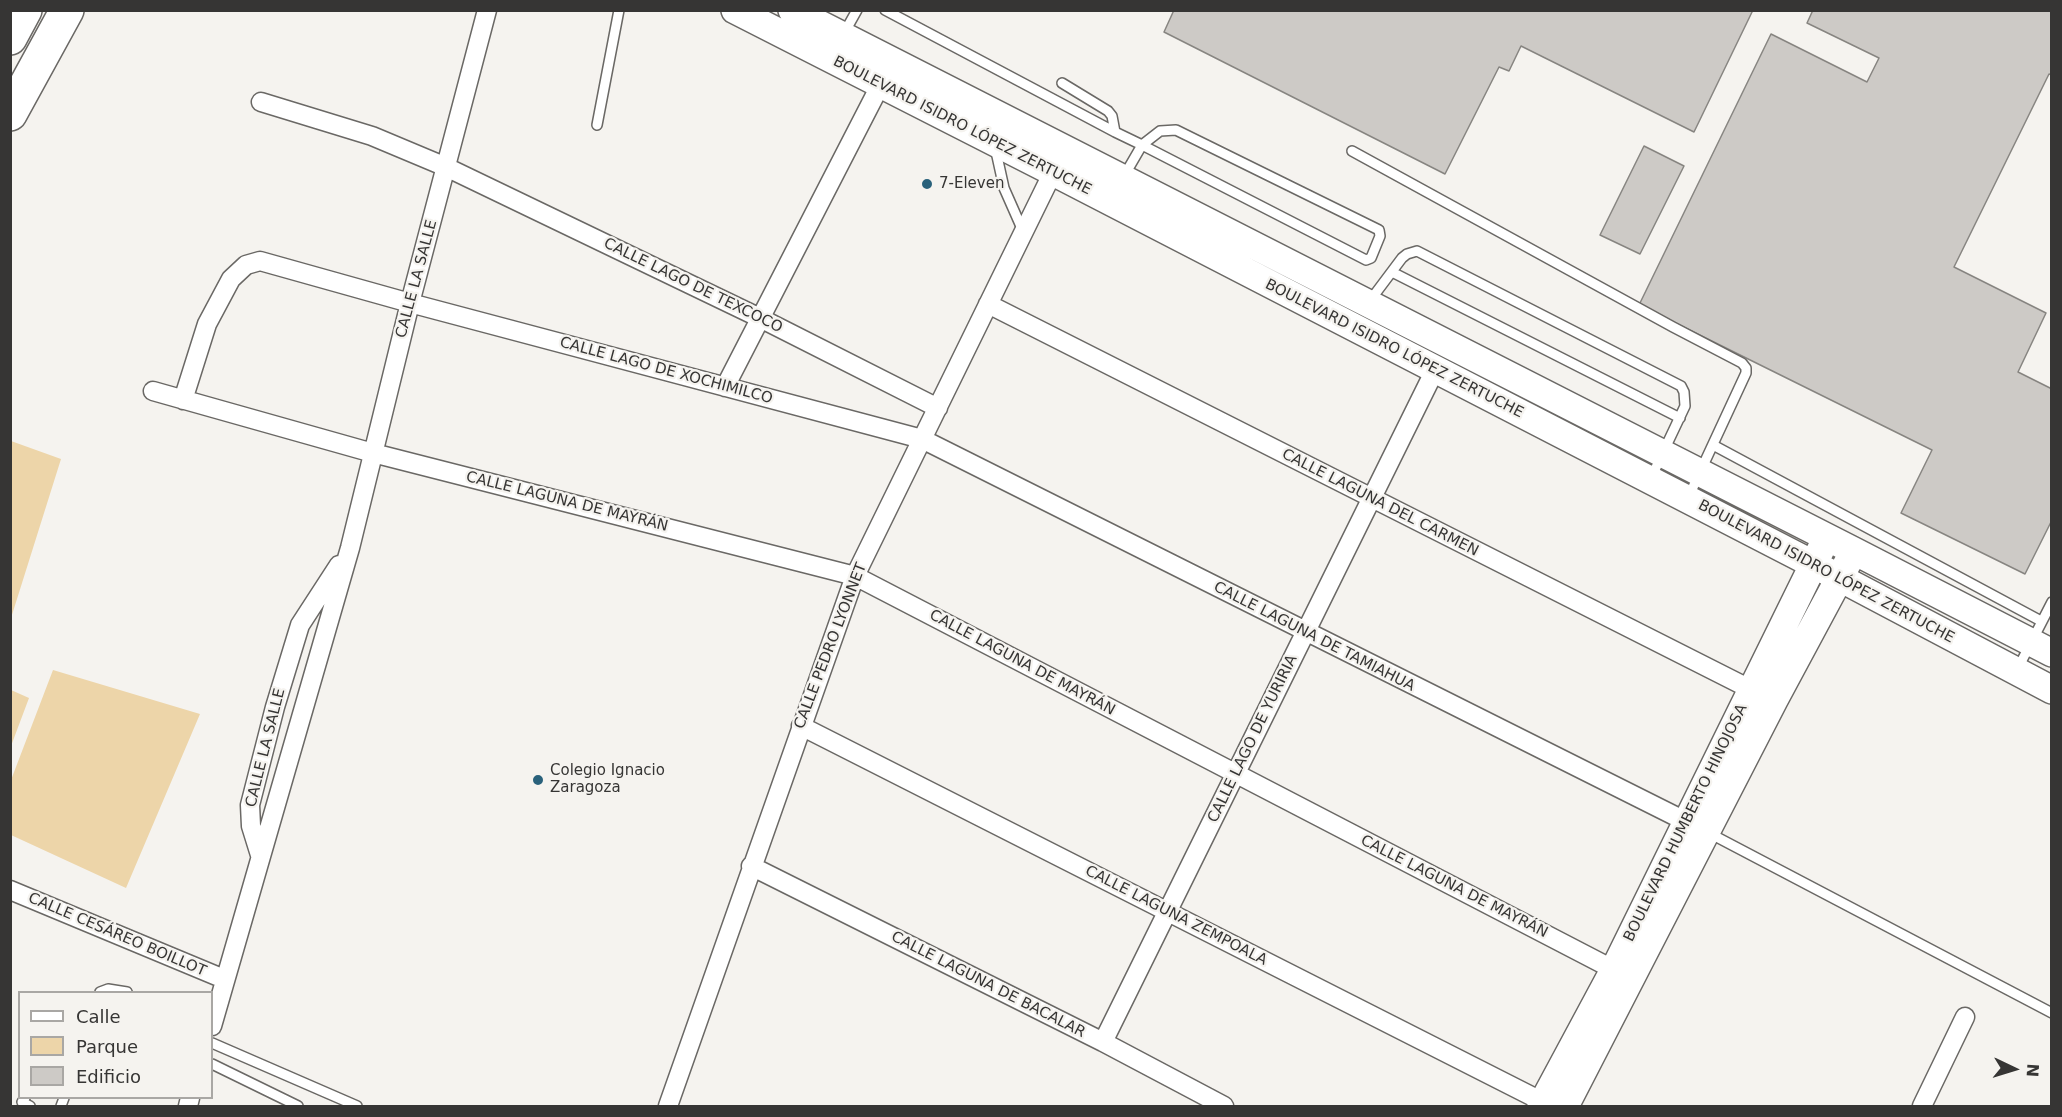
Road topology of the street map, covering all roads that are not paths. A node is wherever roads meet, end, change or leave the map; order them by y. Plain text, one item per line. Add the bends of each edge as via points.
1 (25, 10) edge
2 (67, 10) edge
3 (487, 10) edge
4 (619, 10) edge
5 (735, 10) edge
6 (792, 10) edge
7 (856, 10) edge
8 (885, 10) edge
9 (10, 38) edge
10 (837, 47) junction
11 (887, 73) junction
12 (1062, 83) dead end
13 (261, 102) dead end
14 (10, 114) edge
15 (597, 125) dead end
16 (1114, 132) junction
17 (994, 142) junction
18 (1142, 145) junction
19 (1352, 151) dead end
20 (446, 167) junction
21 (1053, 172) junction
22 (1116, 191) junction
23 (1168, 217) junction
24 (1023, 232) junction
25 (1392, 272) junction
26 (410, 303) junction
27 (988, 304) junction
28 (1367, 304) junction
29 (760, 318) junction
30 (1435, 370) junction
31 (725, 387) junction
32 (153, 392) dead end
33 (183, 400) junction
34 (938, 408) junction
35 (1680, 418) junction
36 (922, 440) junction
37 (1713, 445) junction
38 (373, 453) junction
39 (1664, 455) junction
40 (1700, 473) junction
41 (1650, 481) junction
42 (1372, 499) junction
43 (1687, 500) junction
44 (1827, 537) junction
45 (350, 548) junction
46 (1854, 550) junction
47 (1814, 565) junction
48 (855, 576) junction
49 (1840, 578) junction
50 (2052, 602) edge
51 (1305, 633) junction
52 (2041, 639) edge
53 (2016, 672) junction
54 (2052, 690) edge
55 (1762, 695) junction
56 (801, 726) junction
57 (1236, 775) junction
58 (1696, 827) junction
59 (260, 855) junction
60 (752, 866) junction
61 (10, 890) edge
62 (1166, 911) junction
63 (1622, 974) junction
64 (224, 979) junction
65 (103, 991) edge
66 (119, 991) edge
67 (2052, 1012) edge
68 (1965, 1017) dead end
69 (213, 1018) edge
70 (1102, 1042) junction
71 (213, 1043) edge
72 (213, 1064) edge
73 (1550, 1105) edge
74 (298, 1107) edge
75 (357, 1107) edge
76 (668, 1107) edge
77 (1224, 1107) edge
78 (1922, 1107) edge

1 - 9 highway
2 - 14 highway
3 - 20 street, CALLE LA SALLE
4 - 15 lane
5 - 10 main road, BOULEVARD ISIDRO LÓPEZ ZERTUCHE
6 - 10 main road, BOULEVARD ISIDRO LÓPEZ ZERTUCHE
7 - 10 lane
8 - 16 lane
10 - 11 main road, BOULEVARD ISIDRO LÓPEZ ZERTUCHE
11 - 17 main road, BOULEVARD ISIDRO LÓPEZ ZERTUCHE
11 - 22 main road, BOULEVARD ISIDRO LÓPEZ ZERTUCHE
11 - 29 street
12 - 16 lane via 1107,111 1112,116
13 - 20 street, CALLE LAGO DE TEXCOCO via 372,136
16 - 18 lane
17 - 21 main road, BOULEVARD ISIDRO LÓPEZ ZERTUCHE
17 - 24 lane via 1004,188
18 - 18 lane via 1160,131 1176,130 1379,230 1371,258 1366,260
18 - 22 lane
19 - 37 lane via 1742,363 1746,373
20 - 26 street, CALLE LA SALLE
20 - 29 street, CALLE LAGO DE TEXCOCO
21 - 22 main road, BOULEVARD ISIDRO LÓPEZ ZERTUCHE
21 - 24 street, CALLE PEDRO LYONNET
22 - 23 main road, BOULEVARD ISIDRO LÓPEZ ZERTUCHE
23 - 28 main road, BOULEVARD ISIDRO LÓPEZ ZERTUCHE
23 - 30 main road, BOULEVARD ISIDRO LÓPEZ ZERTUCHE
24 - 27 street, CALLE PEDRO LYONNET
25 - 28 lane
25 - 35 lane
25 - 35 lane via 1407,254 1417,251 1681,386 1686,399
26 - 31 street, CALLE LAGO DE XOCHIMILCO
26 - 33 street, CALLE LAGO DE XOCHIMILCO via 260,261 246,265 231,279 207,324
26 - 38 street, CALLE LA SALLE
27 - 34 street, CALLE PEDRO LYONNET
27 - 42 street, CALLE LAGUNA DEL CARMEN
28 - 39 main road, BOULEVARD ISIDRO LÓPEZ ZERTUCHE
29 - 31 street
29 - 34 street, CALLE LAGO DE TEXCOCO
30 - 41 main road, BOULEVARD ISIDRO LÓPEZ ZERTUCHE
30 - 42 street, CALLE LAGO DE YURIRIA
31 - 36 street, CALLE LAGO DE XOCHIMILCO
32 - 33 street, CALLE LAGUNA DE MAYRÁN
33 - 38 street, CALLE LAGUNA DE MAYRÁN
34 - 36 street, CALLE PEDRO LYONNET
35 - 39 lane
36 - 48 street, CALLE PEDRO LYONNET
36 - 51 street, CALLE LAGUNA DE TAMIAHUA
37 - 40 lane
37 - 52 lane
38 - 45 street, CALLE LA SALLE
38 - 48 street, CALLE LAGUNA DE MAYRÁN
39 - 40 main road, BOULEVARD ISIDRO LÓPEZ ZERTUCHE
39 - 41 lane
40 - 43 lane
40 - 44 main road, BOULEVARD ISIDRO LÓPEZ ZERTUCHE
41 - 43 main road, BOULEVARD ISIDRO LÓPEZ ZERTUCHE
42 - 51 street, CALLE LAGO DE YURIRIA
42 - 55 street, CALLE LAGUNA DEL CARMEN
43 - 47 main road, BOULEVARD ISIDRO LÓPEZ ZERTUCHE
44 - 46 main road, BOULEVARD ISIDRO LÓPEZ ZERTUCHE
44 - 47 main road, BOULEVARD HUMBERTO HINOJOSA
45 - 59 street, CALLE LA SALLE
45 - 59 street, CALLE LA SALLE via 300,625 274,707 250,805 251,826
46 - 49 main road, BOULEVARD HUMBERTO HINOJOSA
46 - 52 main road, BOULEVARD ISIDRO LÓPEZ ZERTUCHE
47 - 49 main road, BOULEVARD ISIDRO LÓPEZ ZERTUCHE
47 - 55 main road, BOULEVARD HUMBERTO HINOJOSA
48 - 56 street, CALLE PEDRO LYONNET
48 - 57 street, CALLE LAGUNA DE MAYRÁN
49 - 53 main road, BOULEVARD ISIDRO LÓPEZ ZERTUCHE
49 - 55 main road, BOULEVARD HUMBERTO HINOJOSA
50 - 52 lane
51 - 57 street, CALLE LAGO DE YURIRIA
51 - 58 street, CALLE LAGUNA DE TAMIAHUA
52 - 53 lane
53 - 54 main road, BOULEVARD ISIDRO LÓPEZ ZERTUCHE
55 - 58 main road, BOULEVARD HUMBERTO HINOJOSA
56 - 60 street, CALLE PEDRO LYONNET
56 - 62 street, CALLE LAGUNA ZEMPOALA
57 - 62 street, CALLE LAGO DE YURIRIA
57 - 63 street, CALLE LAGUNA DE MAYRÁN
58 - 63 main road, BOULEVARD HUMBERTO HINOJOSA
58 - 67 lane
59 - 64 street, CALLE LA SALLE
60 - 70 street, CALLE LAGUNA DE BACALAR
60 - 76 street, CALLE PEDRO LYONNET
61 - 64 street, CALLE CESÁREO BOILLOT
62 - 70 street, CALLE LAGO DE YURIRIA
62 - 73 street, CALLE LAGUNA ZEMPOALA
63 - 73 main road, BOULEVARD HUMBERTO HINOJOSA
64 - 69 street, CALLE LA SALLE
65 - 66 lane
68 - 78 street
70 - 77 street, CALLE LAGUNA DE BACALAR
71 - 75 lane
72 - 74 lane

